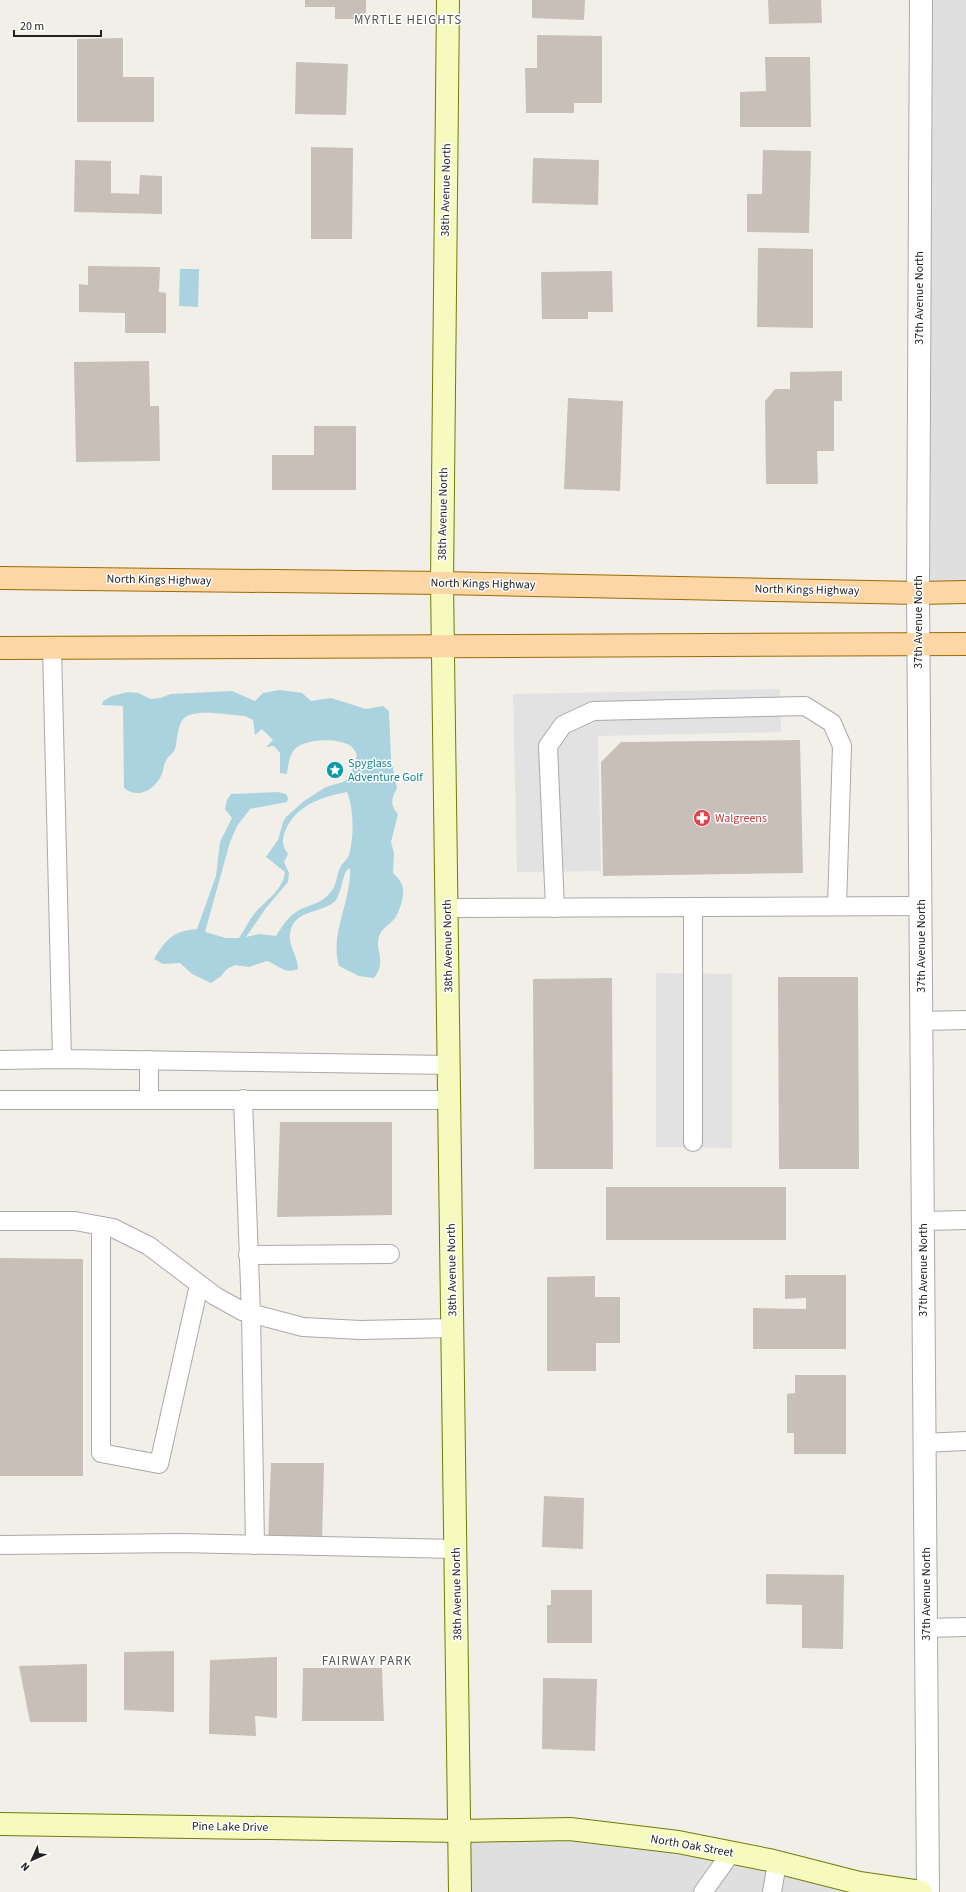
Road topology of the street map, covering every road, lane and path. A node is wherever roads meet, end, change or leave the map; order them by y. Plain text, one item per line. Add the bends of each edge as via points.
1 (448, 0) edge
2 (921, 0) edge
3 (0, 578) edge
4 (442, 583) junction
5 (966, 592) edge
6 (918, 593) junction
7 (966, 644) edge
8 (918, 645) junction
9 (443, 647) junction
10 (0, 648) edge
11 (52, 648) junction
12 (837, 906) junction
13 (920, 906) junction
14 (693, 907) junction
15 (447, 908) junction
16 (555, 908) junction
17 (966, 1020) edge
18 (921, 1021) junction
19 (62, 1059) junction
20 (0, 1060) edge
21 (149, 1060) junction
22 (449, 1065) junction
23 (243, 1099) junction
24 (0, 1100) edge
25 (149, 1100) junction
26 (450, 1100) junction
27 (693, 1142) dead end
28 (966, 1220) edge
29 (0, 1221) edge
30 (923, 1221) junction
31 (101, 1226) junction
32 (390, 1254) dead end
33 (248, 1255) junction
34 (199, 1284) junction
35 (251, 1313) junction
36 (453, 1328) junction
37 (966, 1441) edge
38 (924, 1443) junction
39 (0, 1545) edge
40 (255, 1545) junction
41 (456, 1549) junction
42 (966, 1627) edge
43 (926, 1628) junction
44 (0, 1824) edge
45 (460, 1831) junction
46 (731, 1853) junction
47 (777, 1862) junction
48 (460, 1892) edge
49 (703, 1892) edge
50 (772, 1892) edge
51 (921, 1892) edge
52 (928, 1892) edge

1 - 4 main road, 38th Avenue North
2 - 6 street, 37th Avenue North
3 - 4 main road, North Kings Highway
4 - 6 main road, North Kings Highway
4 - 9 main road, 38th Avenue North
5 - 6 main road, North Kings Highway
6 - 8 street, 37th Avenue North
7 - 8 main road
8 - 9 main road
8 - 13 street, 37th Avenue North
9 - 11 main road
9 - 15 main road, 38th Avenue North
10 - 11 main road
11 - 19 lane
12 - 13 lane
12 - 14 lane
12 - 16 lane via 842,746 832,723 805,706 593,711 563,725 548,746
13 - 18 street, 37th Avenue North
14 - 16 lane
14 - 27 lane
15 - 16 lane
15 - 22 main road, 38th Avenue North
17 - 18 lane
18 - 30 street, 37th Avenue North
19 - 20 lane
19 - 21 lane
21 - 22 lane
21 - 25 lane
22 - 26 main road, 38th Avenue North
23 - 25 lane
23 - 26 lane
23 - 33 lane
24 - 25 lane
26 - 36 main road, 38th Avenue North
28 - 30 lane
29 - 31 lane via 75,1221
30 - 38 street, 37th Avenue North
31 - 34 lane via 113,1228 149,1246
31 - 34 lane via 101,1453 159,1464
32 - 33 lane
33 - 35 lane
34 - 35 lane via 215,1296 242,1311
35 - 36 lane via 303,1327 360,1330
35 - 40 lane
36 - 41 main road, 38th Avenue North
37 - 38 lane
38 - 43 street, 37th Avenue North
39 - 40 lane
40 - 41 lane
41 - 45 main road, 38th Avenue North
42 - 43 lane
43 - 52 street, 37th Avenue North
44 - 45 main road, Pine Lake Drive
45 - 46 main road, North Oak Street via 570,1829 678,1842
45 - 48 main road, 38th Avenue North
46 - 47 main road, North Oak Street
46 - 49 lane
47 - 50 lane
47 - 51 main road, North Oak Street via 859,1883

